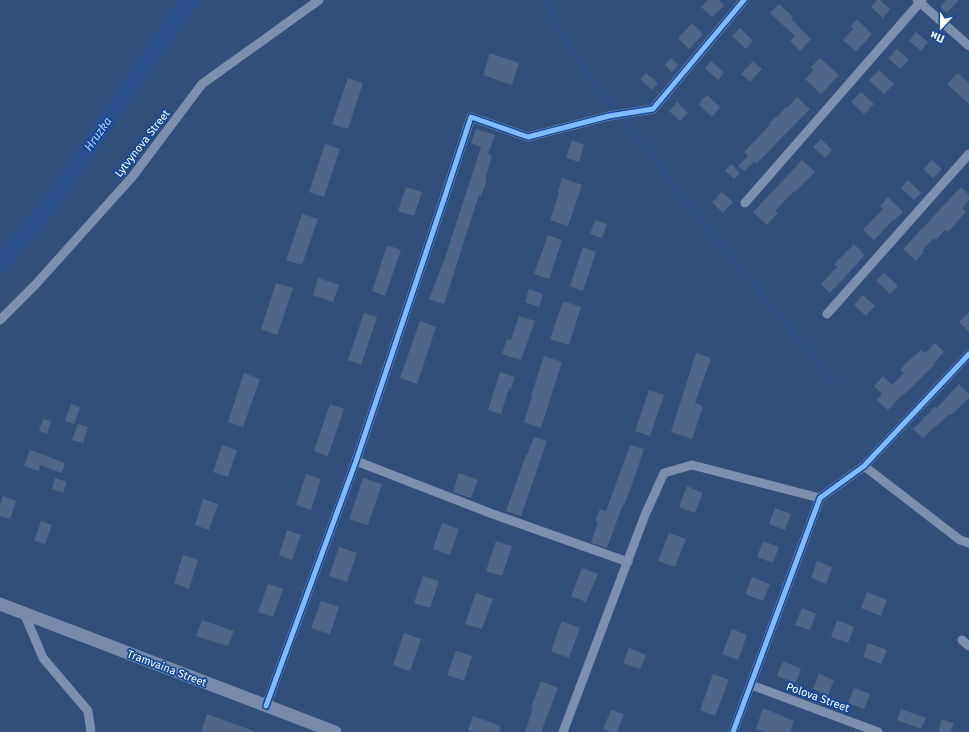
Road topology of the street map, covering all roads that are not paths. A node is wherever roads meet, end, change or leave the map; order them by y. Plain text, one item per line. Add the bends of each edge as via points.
1 (319, 0) edge
2 (744, 0) edge
3 (920, 1) edge
4 (969, 46) edge
5 (969, 154) edge
6 (745, 203) dead end
7 (827, 314) dead end
8 (0, 320) edge
9 (969, 354) edge
10 (356, 461) junction
11 (864, 466) junction
12 (820, 498) junction
13 (969, 543) edge
14 (628, 562) junction
15 (0, 604) edge
16 (24, 613) junction
17 (751, 685) junction
18 (266, 706) junction
19 (91, 732) edge
20 (335, 732) edge
21 (563, 732) edge
22 (733, 732) edge
23 (878, 732) edge

1 - 8 street, Lytvynova Street via 202,84 133,176 36,284
2 - 10 street via 653,109 609,116 528,137 471,118
3 - 4 street
3 - 6 street
5 - 7 street
9 - 11 street
10 - 14 street via 490,513
10 - 18 street
11 - 12 street
11 - 13 street via 960,540
12 - 14 street via 692,465 664,473
12 - 17 street
14 - 21 street
15 - 16 street, Tramvaina Street
16 - 18 street, Tramvaina Street
16 - 19 street via 43,658 88,711
17 - 22 street
17 - 23 street, Polova Street
18 - 20 street, Tramvaina Street

